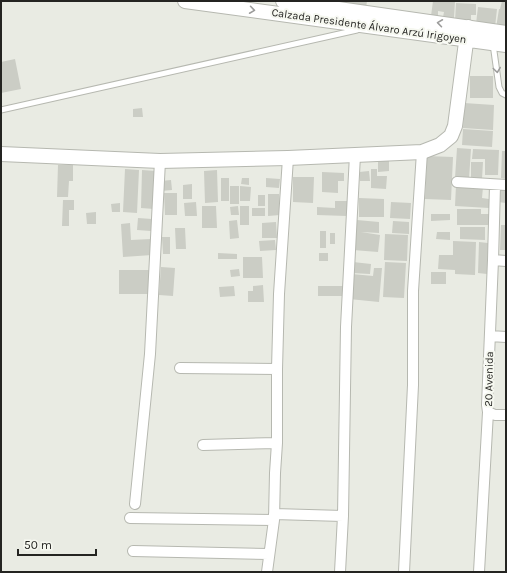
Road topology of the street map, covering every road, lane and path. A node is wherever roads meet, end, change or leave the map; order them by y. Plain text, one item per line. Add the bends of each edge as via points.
1 (185, 1) edge
2 (283, 1) edge
3 (373, 26) junction
4 (467, 33) junction
5 (506, 33) edge
6 (500, 44) edge
7 (506, 95) edge
8 (1, 110) edge
9 (422, 152) junction
10 (1, 154) edge
11 (355, 155) junction
12 (288, 158) junction
13 (160, 161) junction
14 (457, 182) dead end
15 (495, 185) junction
16 (506, 185) edge
17 (493, 260) junction
18 (506, 261) edge
19 (490, 336) junction
20 (506, 337) edge
21 (180, 368) dead end
22 (277, 370) junction
23 (488, 412) junction
24 (506, 415) edge
25 (277, 443) junction
26 (203, 445) dead end
27 (135, 504) dead end
28 (343, 516) junction
29 (274, 517) junction
30 (130, 518) dead end
31 (133, 550) dead end
32 (269, 554) junction
33 (267, 572) edge
34 (340, 572) edge
35 (404, 572) edge
36 (479, 572) edge

1 -> 3 street, Calzada Presidente Álvaro Arzú Irigoyen
4 -> 2 street, Calzada Presidente Álvaro Arzú Irigoyen
3 - 4 street, Calzada Presidente Álvaro Arzú Irigoyen
3 - 8 lane
4 - 5 street, Calzada Presidente Álvaro Arzú Irigoyen
4 - 6 street, Calzada Presidente Álvaro Arzú Irigoyen
4 - 9 street via 455,126 451,136 440,145
6 -> 7 lane via 499,87
9 - 11 street
9 - 35 street via 413,291 413,385
10 - 13 street
11 - 12 street
11 - 28 street via 346,327
12 - 13 street
12 - 22 street
13 - 27 street via 150,354
14 - 15 street
15 - 16 street
15 - 17 street, 20 Avenida
17 - 18 street
17 - 19 street, 20 Avenida
19 - 20 street
19 - 23 street, 20 Avenida
21 - 22 street
22 - 25 street
23 - 24 street
23 - 36 street, 20 Avenida
25 - 26 street
25 - 29 street
28 - 29 street
28 - 34 street
29 - 30 street
29 - 32 street
31 - 32 street
32 - 33 street

